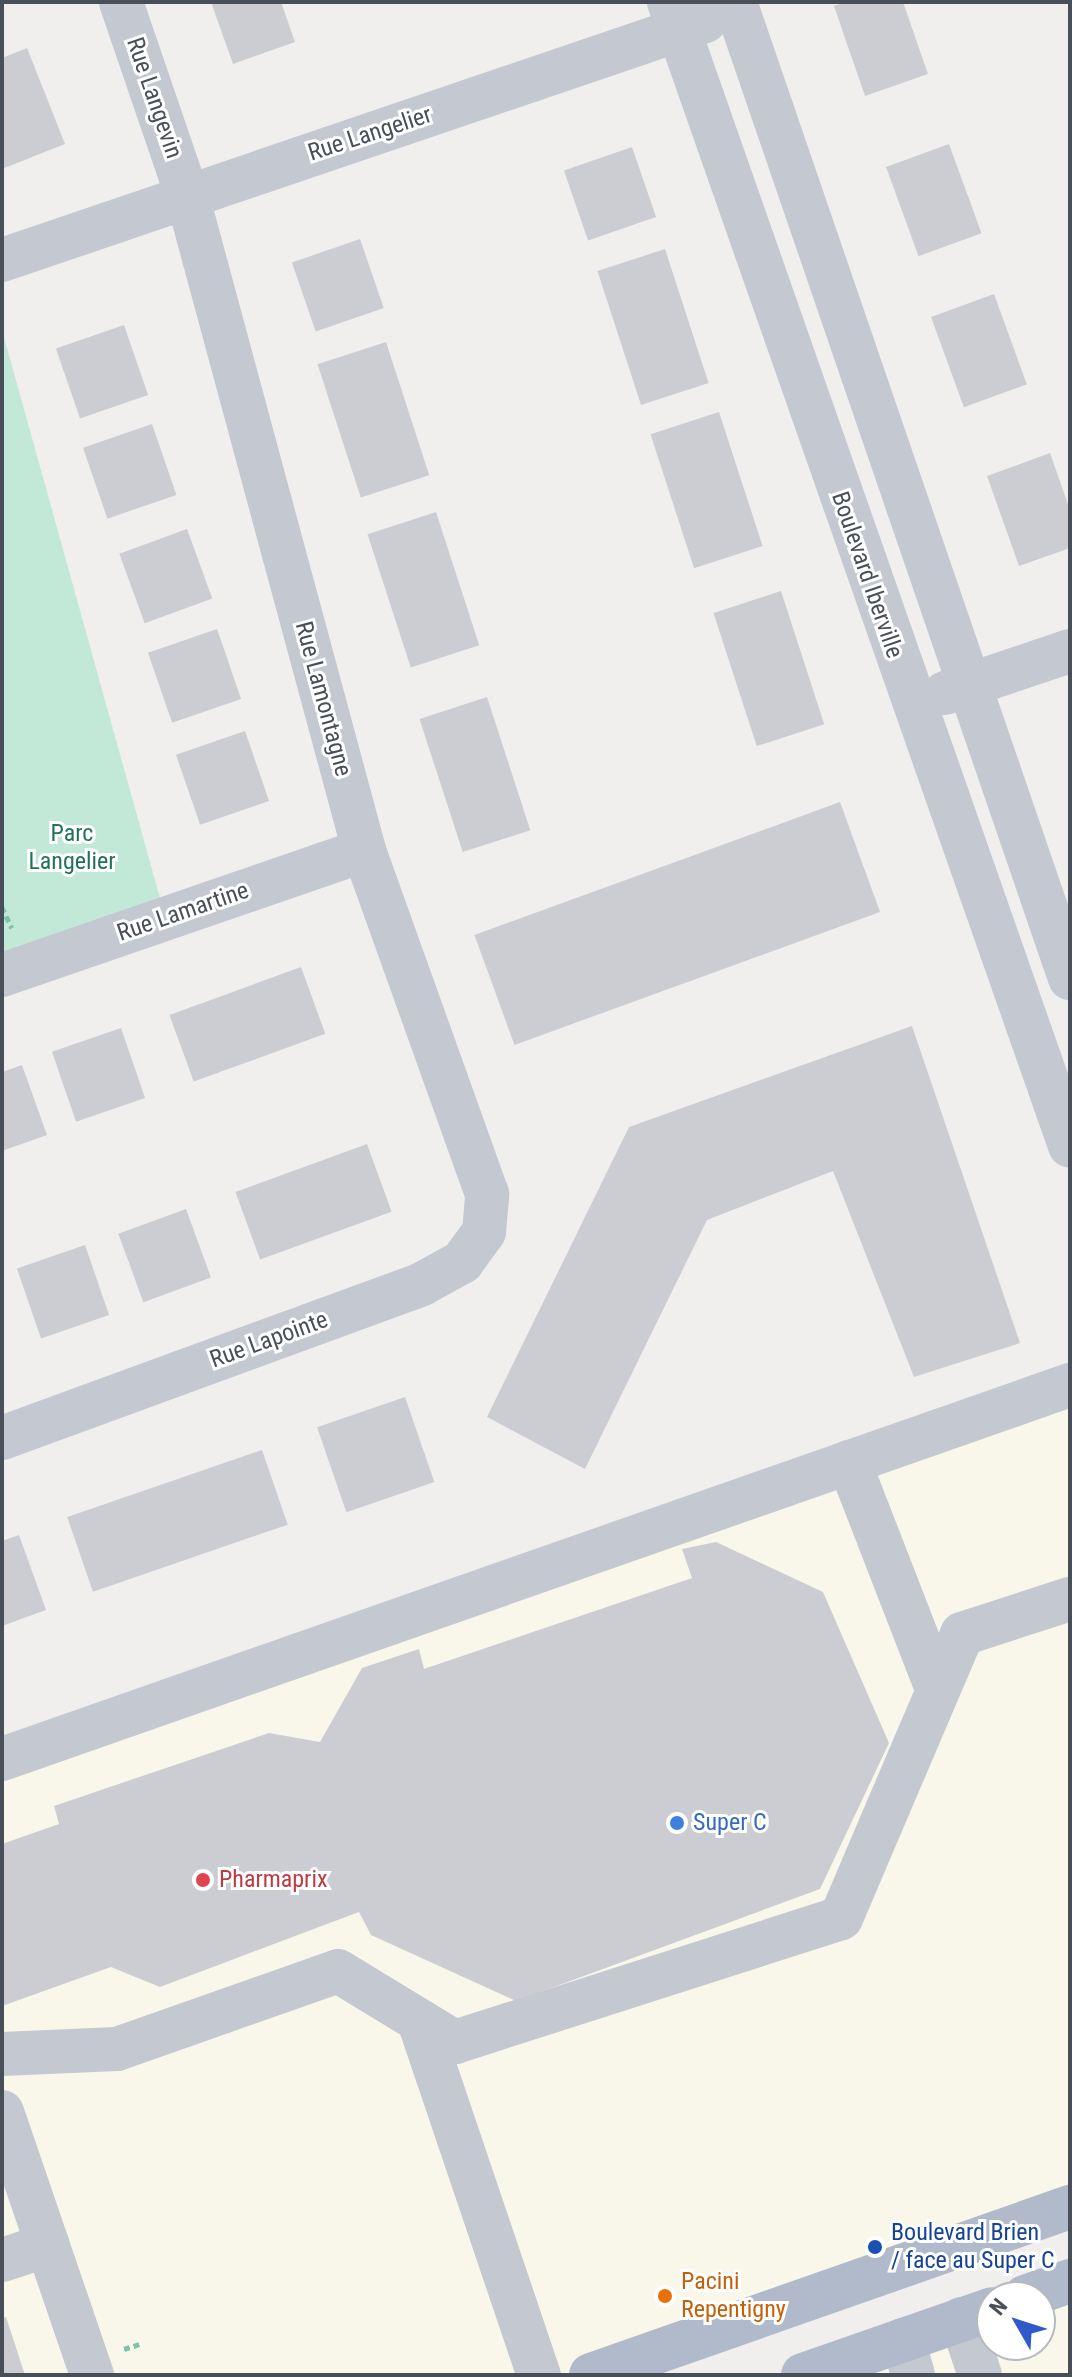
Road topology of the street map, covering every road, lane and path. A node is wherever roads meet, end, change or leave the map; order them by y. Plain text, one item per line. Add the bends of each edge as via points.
1 (121, 2) edge
2 (736, 5) edge
3 (674, 17) edge
4 (187, 195) junction
5 (2, 260) edge
6 (1070, 651) edge
7 (970, 683) junction
8 (912, 705) junction
9 (364, 850) junction
10 (2, 975) edge
11 (1070, 978) edge
12 (1070, 1146) edge
13 (487, 1194) joint
14 (1070, 1385) edge
15 (2, 1438) edge
16 (849, 1462) junction
17 (1070, 1599) edge
18 (937, 1689) junction
19 (2, 1759) edge
20 (419, 2021) junction
21 (2, 2054) edge
22 (2, 2112) edge
23 (1070, 2207) edge
24 (48, 2245) junction
25 (2, 2260) edge
26 (976, 2315) edge
27 (908, 2357) edge
28 (92, 2375) edge
29 (539, 2375) edge
30 (591, 2375) edge
31 (803, 2375) edge

1 - 4 street, Rue Langevin
2 - 3 street, Rue Langelier
2 - 7 street
3 - 4 street, Rue Langelier
3 - 8 street, Boulevard Iberville
4 - 5 street, Rue Langelier
4 - 9 street, Rue Lamontagne
6 - 7 street
7 - 8 street
7 - 11 street
8 - 12 street, Boulevard Iberville
9 - 10 street, Rue Lamartine
9 - 13 street, Rue Lamontagne
13 - 15 street, Rue Lapointe via 484,1232 462,1262 422,1284
14 - 16 street
16 - 18 street
16 - 19 street
17 - 18 street via 962,1634
18 - 20 street via 841,1918 455,2042
20 - 21 street via 338,1971 117,2049
20 - 29 street
22 - 24 street
23 - 30 main road
24 - 25 street
24 - 28 street
26 - 27 main road
27 - 31 main road

